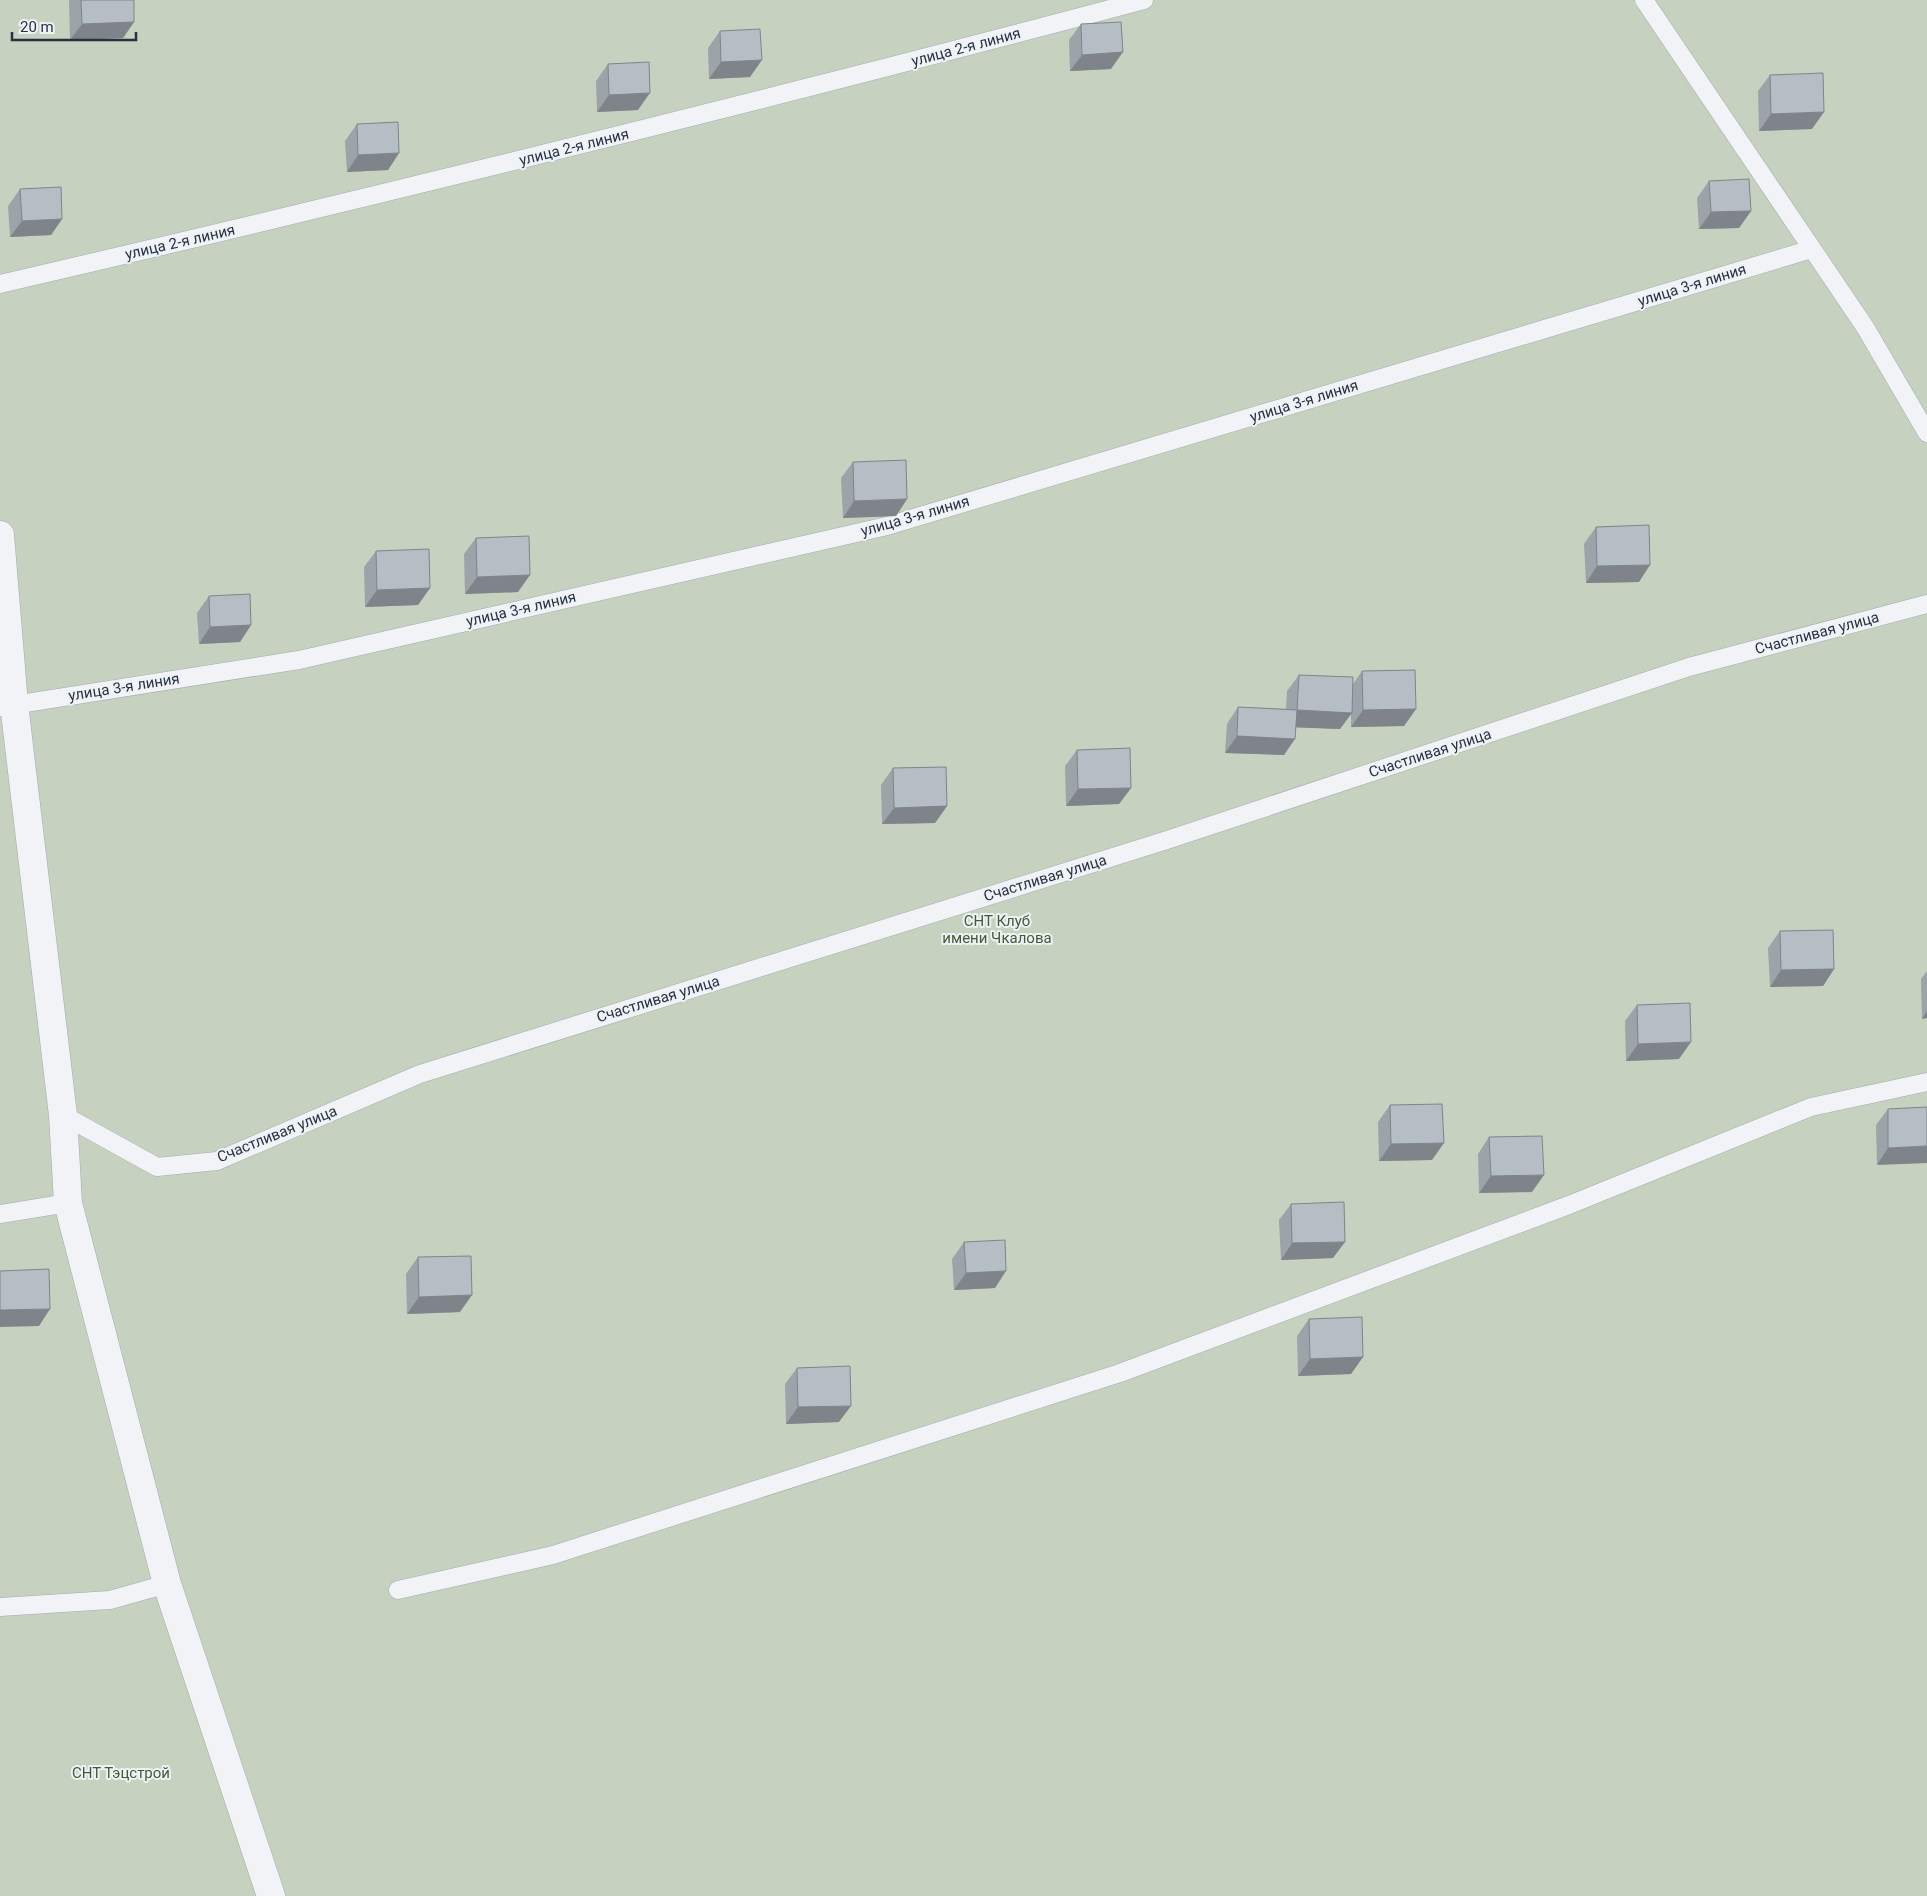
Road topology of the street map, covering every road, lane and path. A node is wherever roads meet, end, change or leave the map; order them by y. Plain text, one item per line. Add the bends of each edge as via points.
1 (1144, 0) edge
2 (1644, 0) edge
3 (1812, 249) junction
4 (0, 284) edge
5 (1927, 433) edge
6 (0, 535) edge
7 (1927, 604) edge
8 (7, 706) edge
9 (1927, 1082) edge
10 (62, 1115) junction
11 (68, 1203) junction
12 (0, 1214) edge
13 (167, 1584) junction
14 (398, 1590) dead end
15 (0, 1607) edge
16 (271, 1896) edge

1 - 4 lane, улица 2-я линия via 609,139
2 - 3 lane
3 - 5 lane via 1865,327
3 - 8 lane, улица 3-я линия via 888,526 299,660
6 - 8 street
7 - 10 lane, Счастливая улица via 1688,667 1164,841 420,1074 217,1160 157,1168
8 - 10 street
9 - 14 lane via 1811,1107 1569,1205 1120,1374 553,1555
10 - 11 street
11 - 12 lane
11 - 13 street
13 - 15 lane via 110,1600
13 - 16 street

